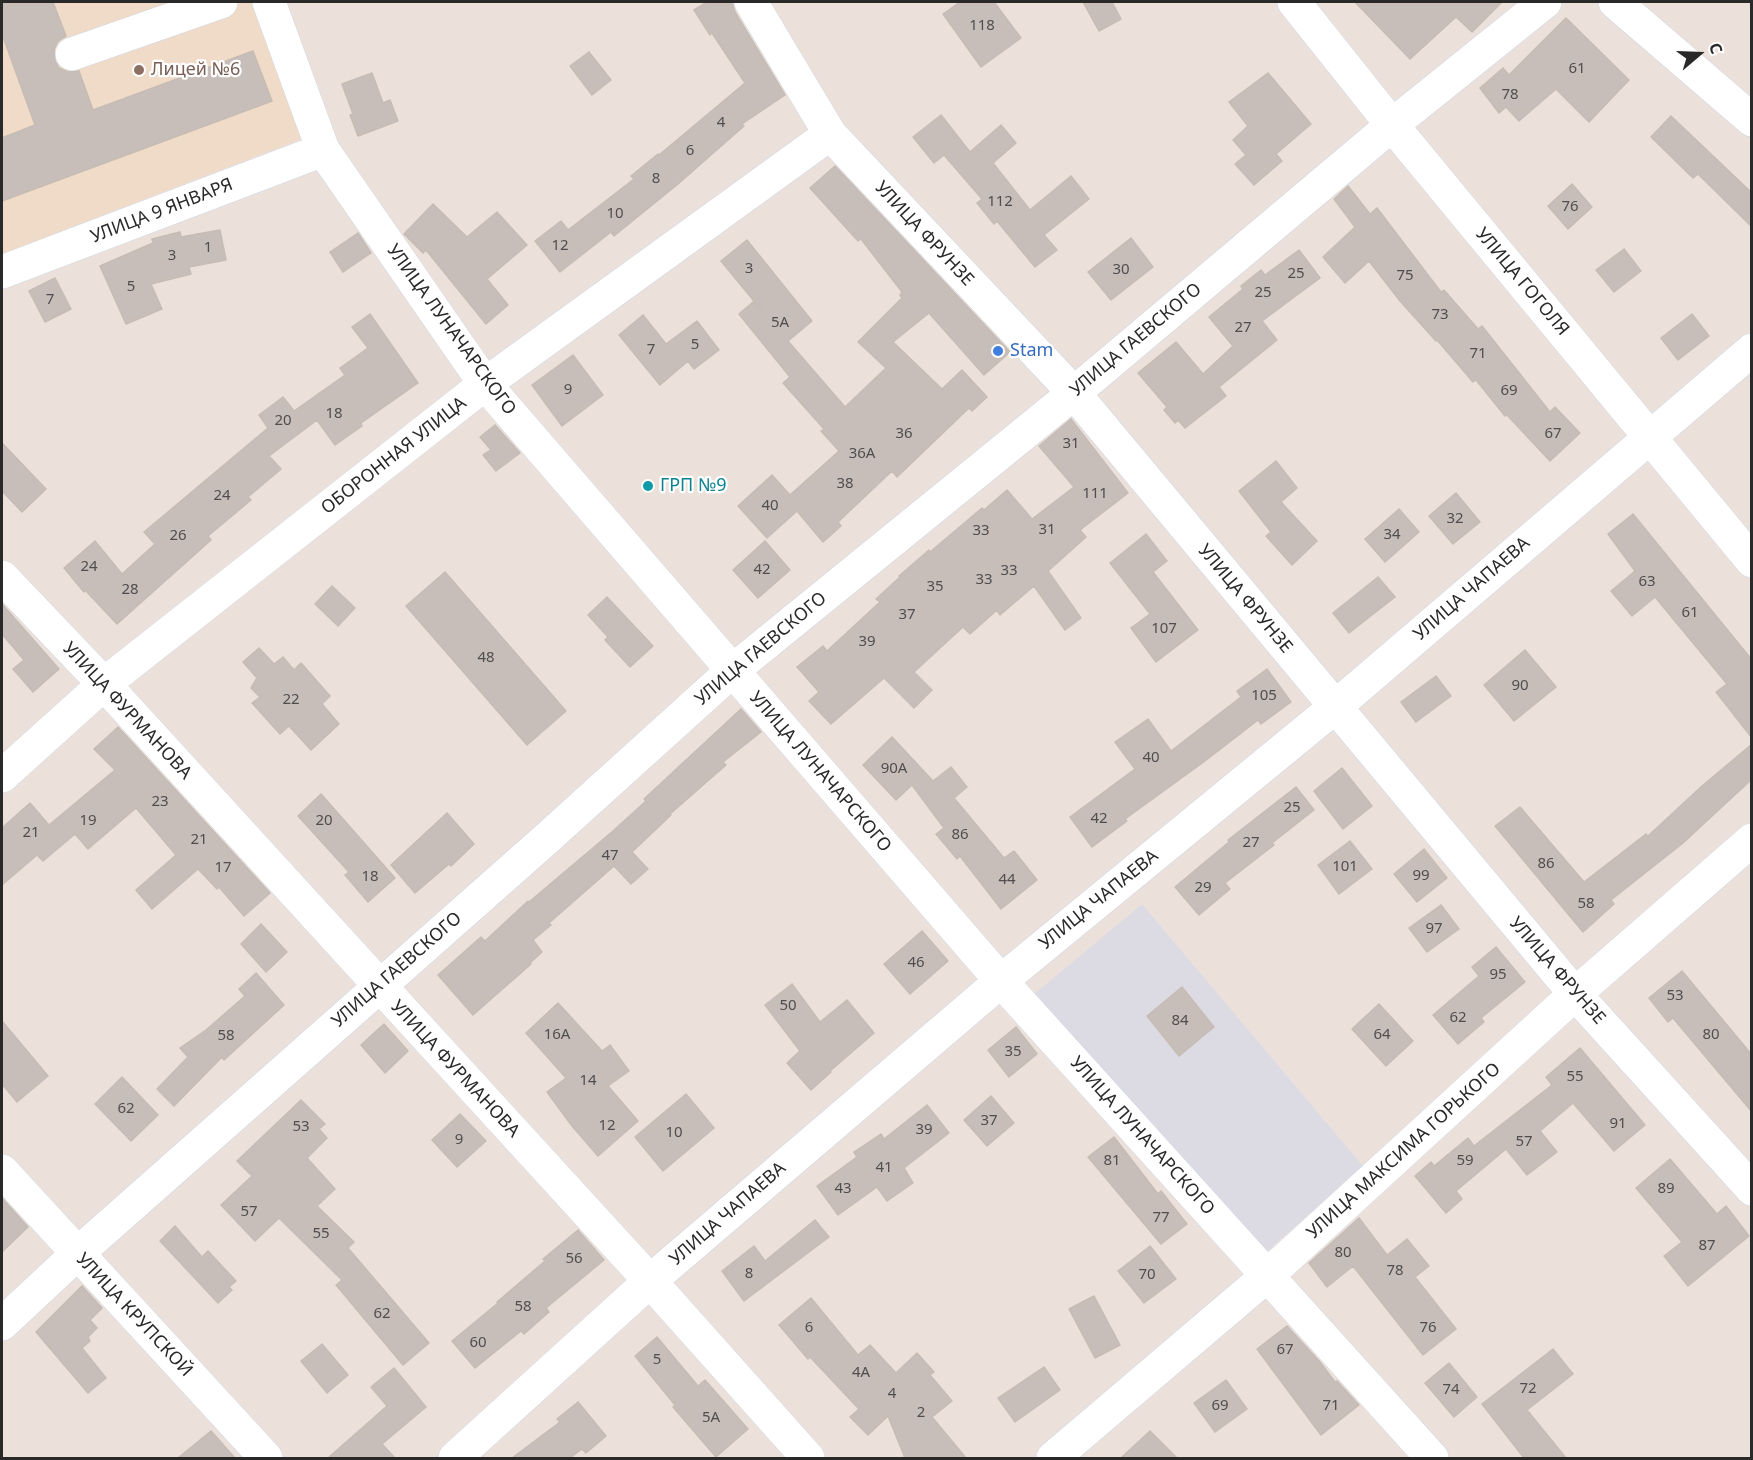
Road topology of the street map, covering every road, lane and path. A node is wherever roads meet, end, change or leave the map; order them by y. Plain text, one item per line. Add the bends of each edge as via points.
1 (221, 2) edge
2 (269, 2) edge
3 (751, 2) edge
4 (1294, 2) edge
5 (1545, 2) edge
6 (1615, 2) edge
7 (72, 54) dead end
8 (1752, 120) edge
9 (1392, 125) junction
10 (830, 134) junction
11 (323, 150) junction
12 (2, 272) edge
13 (1752, 350) edge
14 (485, 384) junction
15 (1074, 393) junction
16 (1650, 436) junction
17 (1752, 561) edge
18 (2, 577) edge
19 (732, 671) junction
20 (104, 684) junction
21 (1335, 707) junction
22 (2, 776) edge
23 (1752, 840) edge
24 (1001, 981) junction
25 (379, 986) junction
26 (1575, 994) junction
27 (2, 1171) edge
28 (1752, 1188) edge
29 (78, 1253) junction
30 (1268, 1275) junction
31 (650, 1281) junction
32 (2, 1324) edge
33 (266, 1458) edge
34 (455, 1458) edge
35 (808, 1458) edge
36 (1053, 1458) edge
37 (1432, 1458) edge

1 - 7 street
2 - 11 street, УЛИЦА ЛУНАЧАРСКОГО
3 - 10 street, УЛИЦА ФРУНЗЕ
4 - 9 street, УЛИЦА ГОГОЛЯ
5 - 9 street, УЛИЦА ГАЕВСКОГО
6 - 8 street
9 - 15 street, УЛИЦА ГАЕВСКОГО
9 - 16 street, УЛИЦА ГОГОЛЯ
10 - 14 street, ОБОРОННАЯ УЛИЦА
10 - 15 street, УЛИЦА ФРУНЗЕ
11 - 12 street, УЛИЦА 9 ЯНВАРЯ
11 - 14 street, УЛИЦА ЛУНАЧАРСКОГО
13 - 16 street, УЛИЦА ЧАПАЕВА
14 - 19 street, УЛИЦА ЛУНАЧАРСКОГО
14 - 20 street, ОБОРОННАЯ УЛИЦА
15 - 19 street, УЛИЦА ГАЕВСКОГО
15 - 21 street, УЛИЦА ФРУНЗЕ
16 - 17 street, УЛИЦА ГОГОЛЯ
16 - 21 street, УЛИЦА ЧАПАЕВА
18 - 20 street, УЛИЦА ФУРМАНОВА
19 - 24 street, УЛИЦА ЛУНАЧАРСКОГО
19 - 25 street, УЛИЦА ГАЕВСКОГО
20 - 22 street, ОБОРОННАЯ УЛИЦА
20 - 25 street, УЛИЦА ФУРМАНОВА
21 - 24 street, УЛИЦА ЧАПАЕВА
21 - 26 street, УЛИЦА ФРУНЗЕ
23 - 26 street, УЛИЦА МАКСИМА ГОРЬКОГО
24 - 30 street, УЛИЦА ЛУНАЧАРСКОГО
24 - 31 street, УЛИЦА ЧАПАЕВА
25 - 29 street, УЛИЦА ГАЕВСКОГО
25 - 31 street, УЛИЦА ФУРМАНОВА
26 - 28 street, УЛИЦА ФРУНЗЕ
26 - 30 street, УЛИЦА МАКСИМА ГОРЬКОГО
27 - 29 street, УЛИЦА КРУПСКОЙ
29 - 32 street, УЛИЦА ГАЕВСКОГО
29 - 33 street, УЛИЦА КРУПСКОЙ
30 - 36 street, УЛИЦА МАКСИМА ГОРЬКОГО
30 - 37 street, УЛИЦА ЛУНАЧАРСКОГО
31 - 34 street, УЛИЦА ЧАПАЕВА
31 - 35 street, УЛИЦА ФУРМАНОВА

